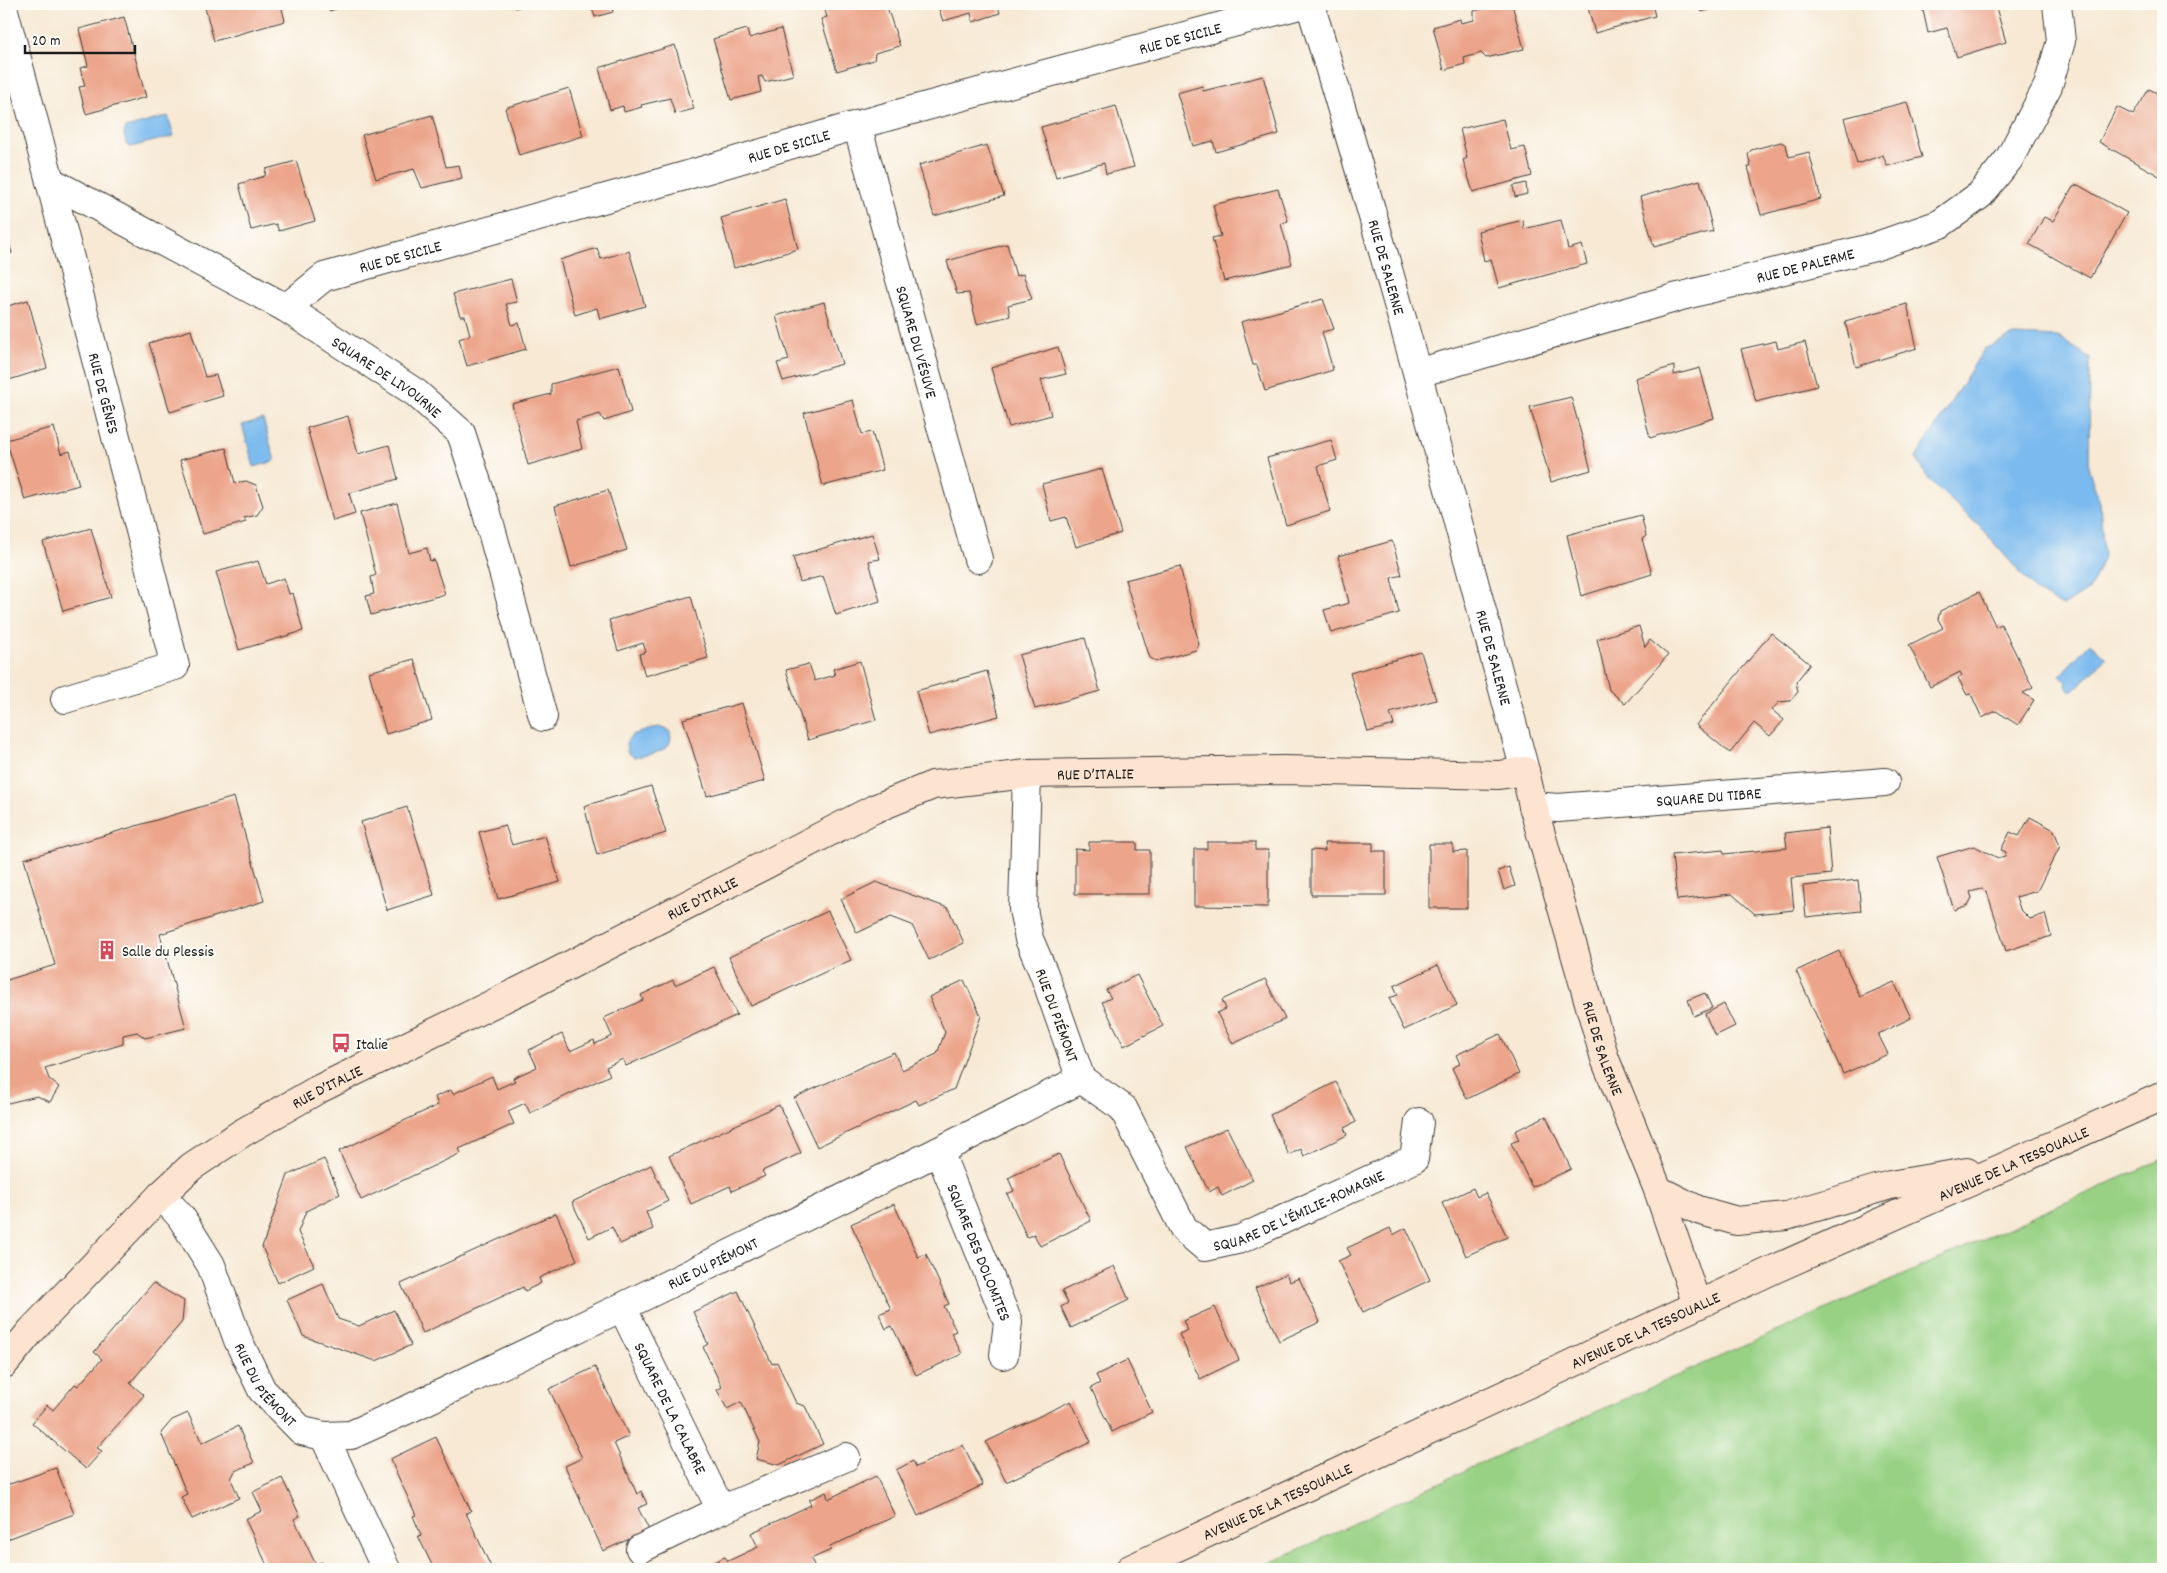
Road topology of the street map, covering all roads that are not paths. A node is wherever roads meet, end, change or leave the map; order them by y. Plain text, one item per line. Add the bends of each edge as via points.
1 (1303, 4) edge
2 (1310, 4) edge
3 (2057, 4) edge
4 (4, 11) edge
5 (857, 125) junction
6 (50, 181) junction
7 (286, 308) junction
8 (1418, 373) junction
9 (978, 559) dead end
10 (65, 699) dead end
11 (543, 717) dead end
12 (1524, 771) junction
13 (1027, 774) junction
14 (1885, 782) dead end
15 (1533, 806) junction
16 (1081, 1079) junction
17 (2163, 1096) edge
18 (1420, 1122) dead end
19 (939, 1152) junction
20 (2006, 1165) junction
21 (1658, 1190) junction
22 (161, 1196) junction
23 (1697, 1305) junction
24 (622, 1307) junction
25 (1004, 1355) dead end
26 (4, 1364) edge
27 (324, 1436) junction
28 (846, 1457) dead end
29 (721, 1510) junction
30 (640, 1549) dead end
31 (386, 1569) edge
32 (1130, 1569) edge

1 - 5 street, RUE DE SICILE
2 - 8 street, RUE DE SALERNE
3 - 8 street, RUE DE PALERME via 2061,41 2048,86 2009,159 1980,195 1940,224 1874,247 1678,296
4 - 6 street, RUE DE GÊNES
5 - 7 street, RUE DE SICILE via 324,277
5 - 9 street, SQUARE DU VÉSUVE
6 - 7 street, SQUARE DE LIVOURNE
6 - 10 street, RUE DE GÊNES via 174,666
7 - 11 street, SQUARE DE LIVOURNE via 416,393 461,433 486,510
8 - 12 street, RUE DE SALERNE
12 - 13 street, RUE D’ITALIE via 1499,774 1284,770
12 - 15 street, RUE DE SALERNE
13 - 16 street, RUE DU PIÉMONT via 1022,909 1028,939 1044,974
13 - 22 street, RUE D’ITALIE via 933,785 874,809 525,988 317,1090 191,1167
14 - 15 street, SQUARE DU TIBRE via 1558,808
15 - 21 street, RUE DE SALERNE via 1605,1060
16 - 18 street, SQUARE DE L’ÉMILIE-ROMAGNE via 1123,1108 1184,1229 1205,1247 1241,1240 1414,1160
16 - 19 street, RUE DU PIÉMONT
17 - 20 street, AVENUE DE LA TESSOUALLE
19 - 24 street, RUE DU PIÉMONT
19 - 25 street, SQUARE DES DOLOMITES via 1008,1322
20 - 21 street via 1890,1185 1786,1216 1736,1221 1698,1210
20 - 23 street, AVENUE DE LA TESSOUALLE
21 - 23 street, RUE DE SALERNE
22 - 26 street, RUE D’ITALIE via 31,1331
22 - 27 street, RUE DU PIÉMONT via 181,1217 210,1265 238,1340 262,1390 302,1431
23 - 32 street, AVENUE DE LA TESSOUALLE
24 - 27 street, RUE DU PIÉMONT via 351,1435
24 - 29 street, SQUARE DE LA CALABRE
27 - 31 street
28 - 29 street
29 - 30 street

